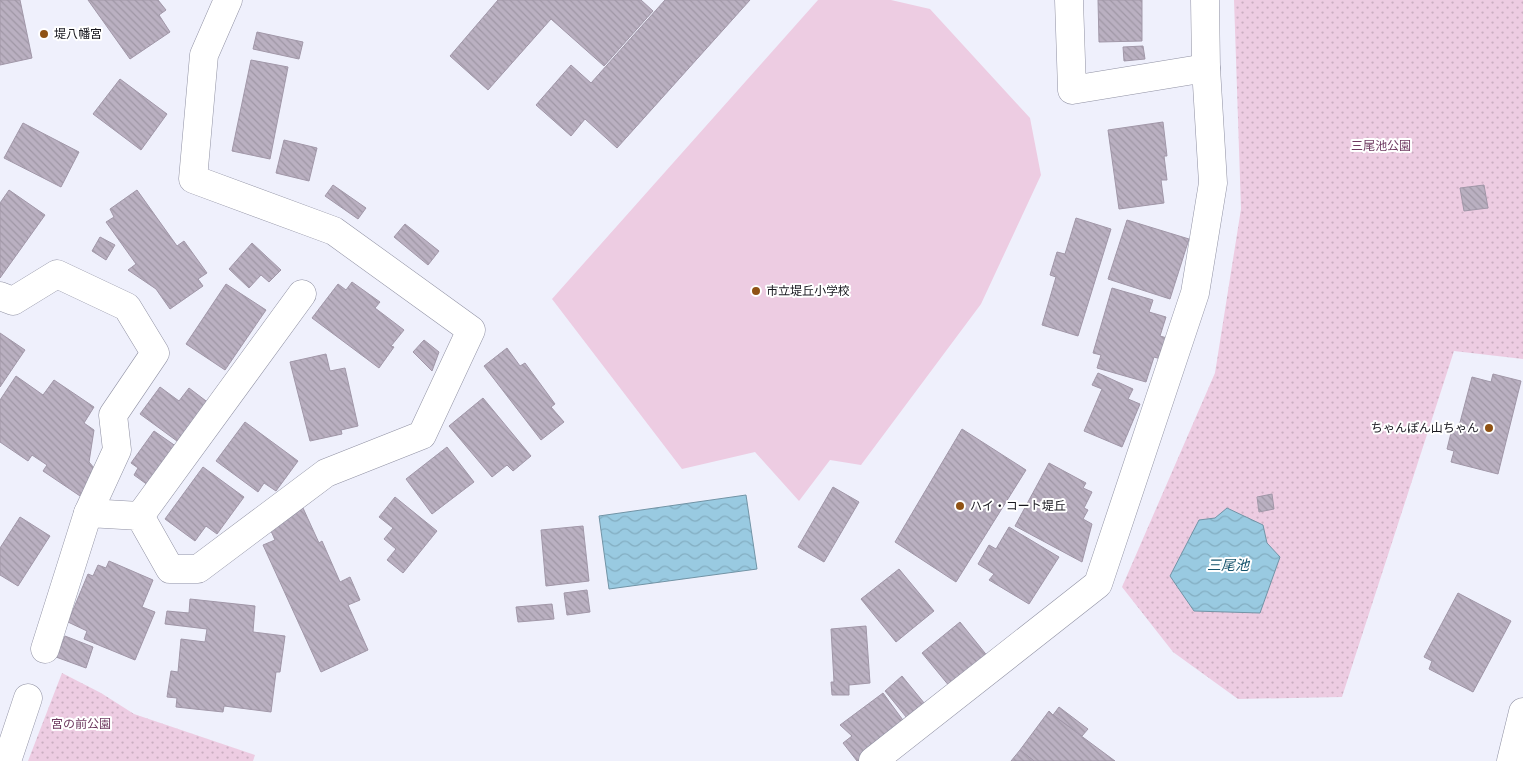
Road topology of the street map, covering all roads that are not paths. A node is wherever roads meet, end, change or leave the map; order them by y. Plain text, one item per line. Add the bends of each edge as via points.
1 (228, 0) edge
2 (1068, 0) edge
3 (1205, 0) edge
4 (1206, 68) junction
5 (302, 294) dead end
6 (0, 296) edge
7 (88, 513) junction
8 (140, 516) junction
9 (45, 649) dead end
10 (28, 698) dead end
11 (1523, 712) edge
12 (7, 761) edge
13 (873, 761) edge
14 (1511, 761) edge

1 - 8 street via 204,55 194,180 334,231 471,330 422,434 326,472 198,569 170,569
2 - 4 street via 1072,90
3 - 4 street
4 - 13 street via 1213,183 1195,293 1098,584
5 - 8 street
6 - 7 street via 13,301 57,274 127,307 155,353 113,415 117,450
7 - 8 street
7 - 9 street
10 - 12 street
11 - 14 street

